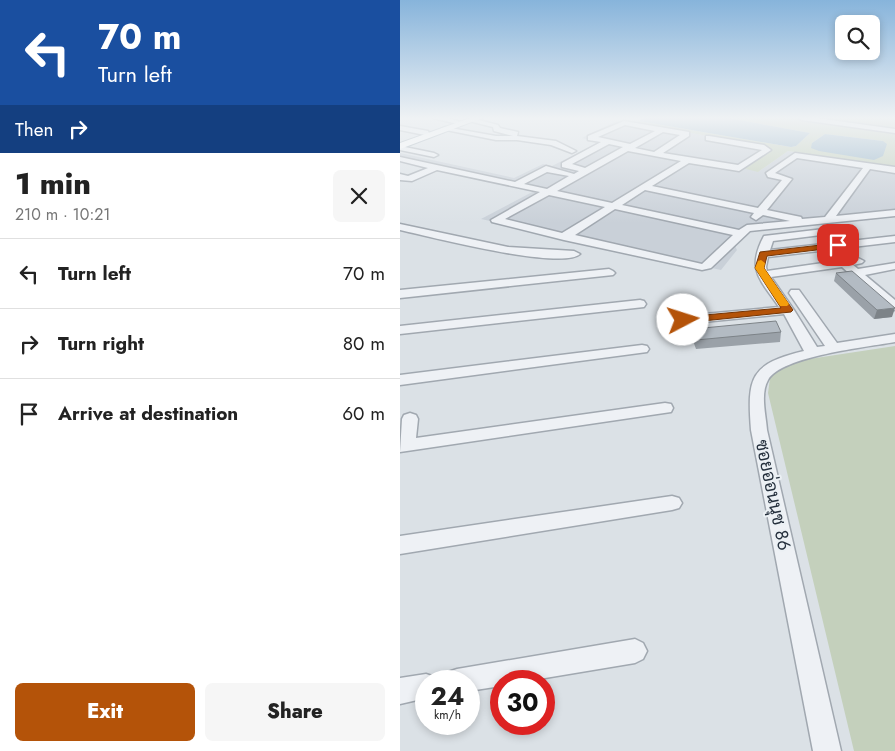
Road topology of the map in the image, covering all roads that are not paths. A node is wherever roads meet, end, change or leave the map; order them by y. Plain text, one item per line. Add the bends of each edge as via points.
1 (427, 153) edge
2 (587, 153) edge
3 (621, 153) edge
4 (652, 153) edge
5 (761, 153) edge
6 (656, 154) joint
7 (434, 155) dead end
8 (688, 160) junction
9 (401, 164) edge
10 (868, 166) junction
11 (436, 167) junction
12 (895, 170) edge
13 (587, 171) junction
14 (537, 177) junction
15 (403, 180) edge
16 (517, 184) junction
17 (644, 186) junction
18 (549, 190) junction
19 (613, 206) junction
20 (761, 211) junction
21 (895, 213) edge
22 (828, 221) junction
23 (813, 222) junction
24 (895, 223) edge
25 (400, 227) edge
26 (744, 231) junction
27 (566, 236) junction
28 (895, 239) edge
29 (574, 254) dead end
30 (763, 254) junction
31 (856, 267) junction
32 (892, 269) edge
33 (609, 273) dead end
34 (763, 275) junction
35 (795, 293) dead end
36 (400, 294) edge
37 (640, 304) dead end
38 (895, 306) edge
39 (788, 310) junction
40 (683, 320) dead end
41 (400, 330) edge
42 (895, 338) edge
43 (642, 349) dead end
44 (834, 349) junction
45 (813, 353) junction
46 (400, 380) edge
47 (665, 408) dead end
48 (410, 419) dead end
49 (403, 445) edge
50 (672, 503) dead end
51 (400, 545) edge
52 (635, 651) dead end
53 (480, 677) edge
54 (415, 690) edge
55 (401, 695) edge
56 (827, 751) edge

1 - 7 street
2 - 13 street via 565,165
3 - 13 street
4 - 6 street
5 - 8 street via 738,168
6 - 8 street
8 - 17 street
9 - 11 street
10 - 12 street
10 - 20 street via 794,155 770,173 788,179
10 - 22 street
11 - 15 street
11 - 16 street
13 - 18 street
14 - 14 street via 552,183 570,174 548,169
14 - 16 street
16 - 18 street
17 - 19 street
17 - 20 street
18 - 19 street
18 - 27 street via 496,220
19 - 26 street
19 - 27 street
20 - 23 street
20 - 26 street
21 - 22 street
22 - 23 street
23 - 26 street
24 - 30 street via 770,237
25 - 29 street via 515,253
26 - 27 street via 702,267
28 - 30 street
30 - 34 street via 760,268
31 - 32 street
31 - 34 street via 844,263
31 - 38 street
33 - 36 street
34 - 39 street
35 - 44 street
37 - 41 street
39 - 40 street
39 - 45 street
42 - 44 street, ซอยอ่อนนุช 86
43 - 46 street
44 - 45 street, ซอยอ่อนนุช 86
45 - 56 street, ซอยอ่อนนุช 86 via 792,357 768,368 760,379 756,400 759,430
47 - 49 street
48 - 49 street
50 - 51 street
52 - 53 street
54 - 55 street

